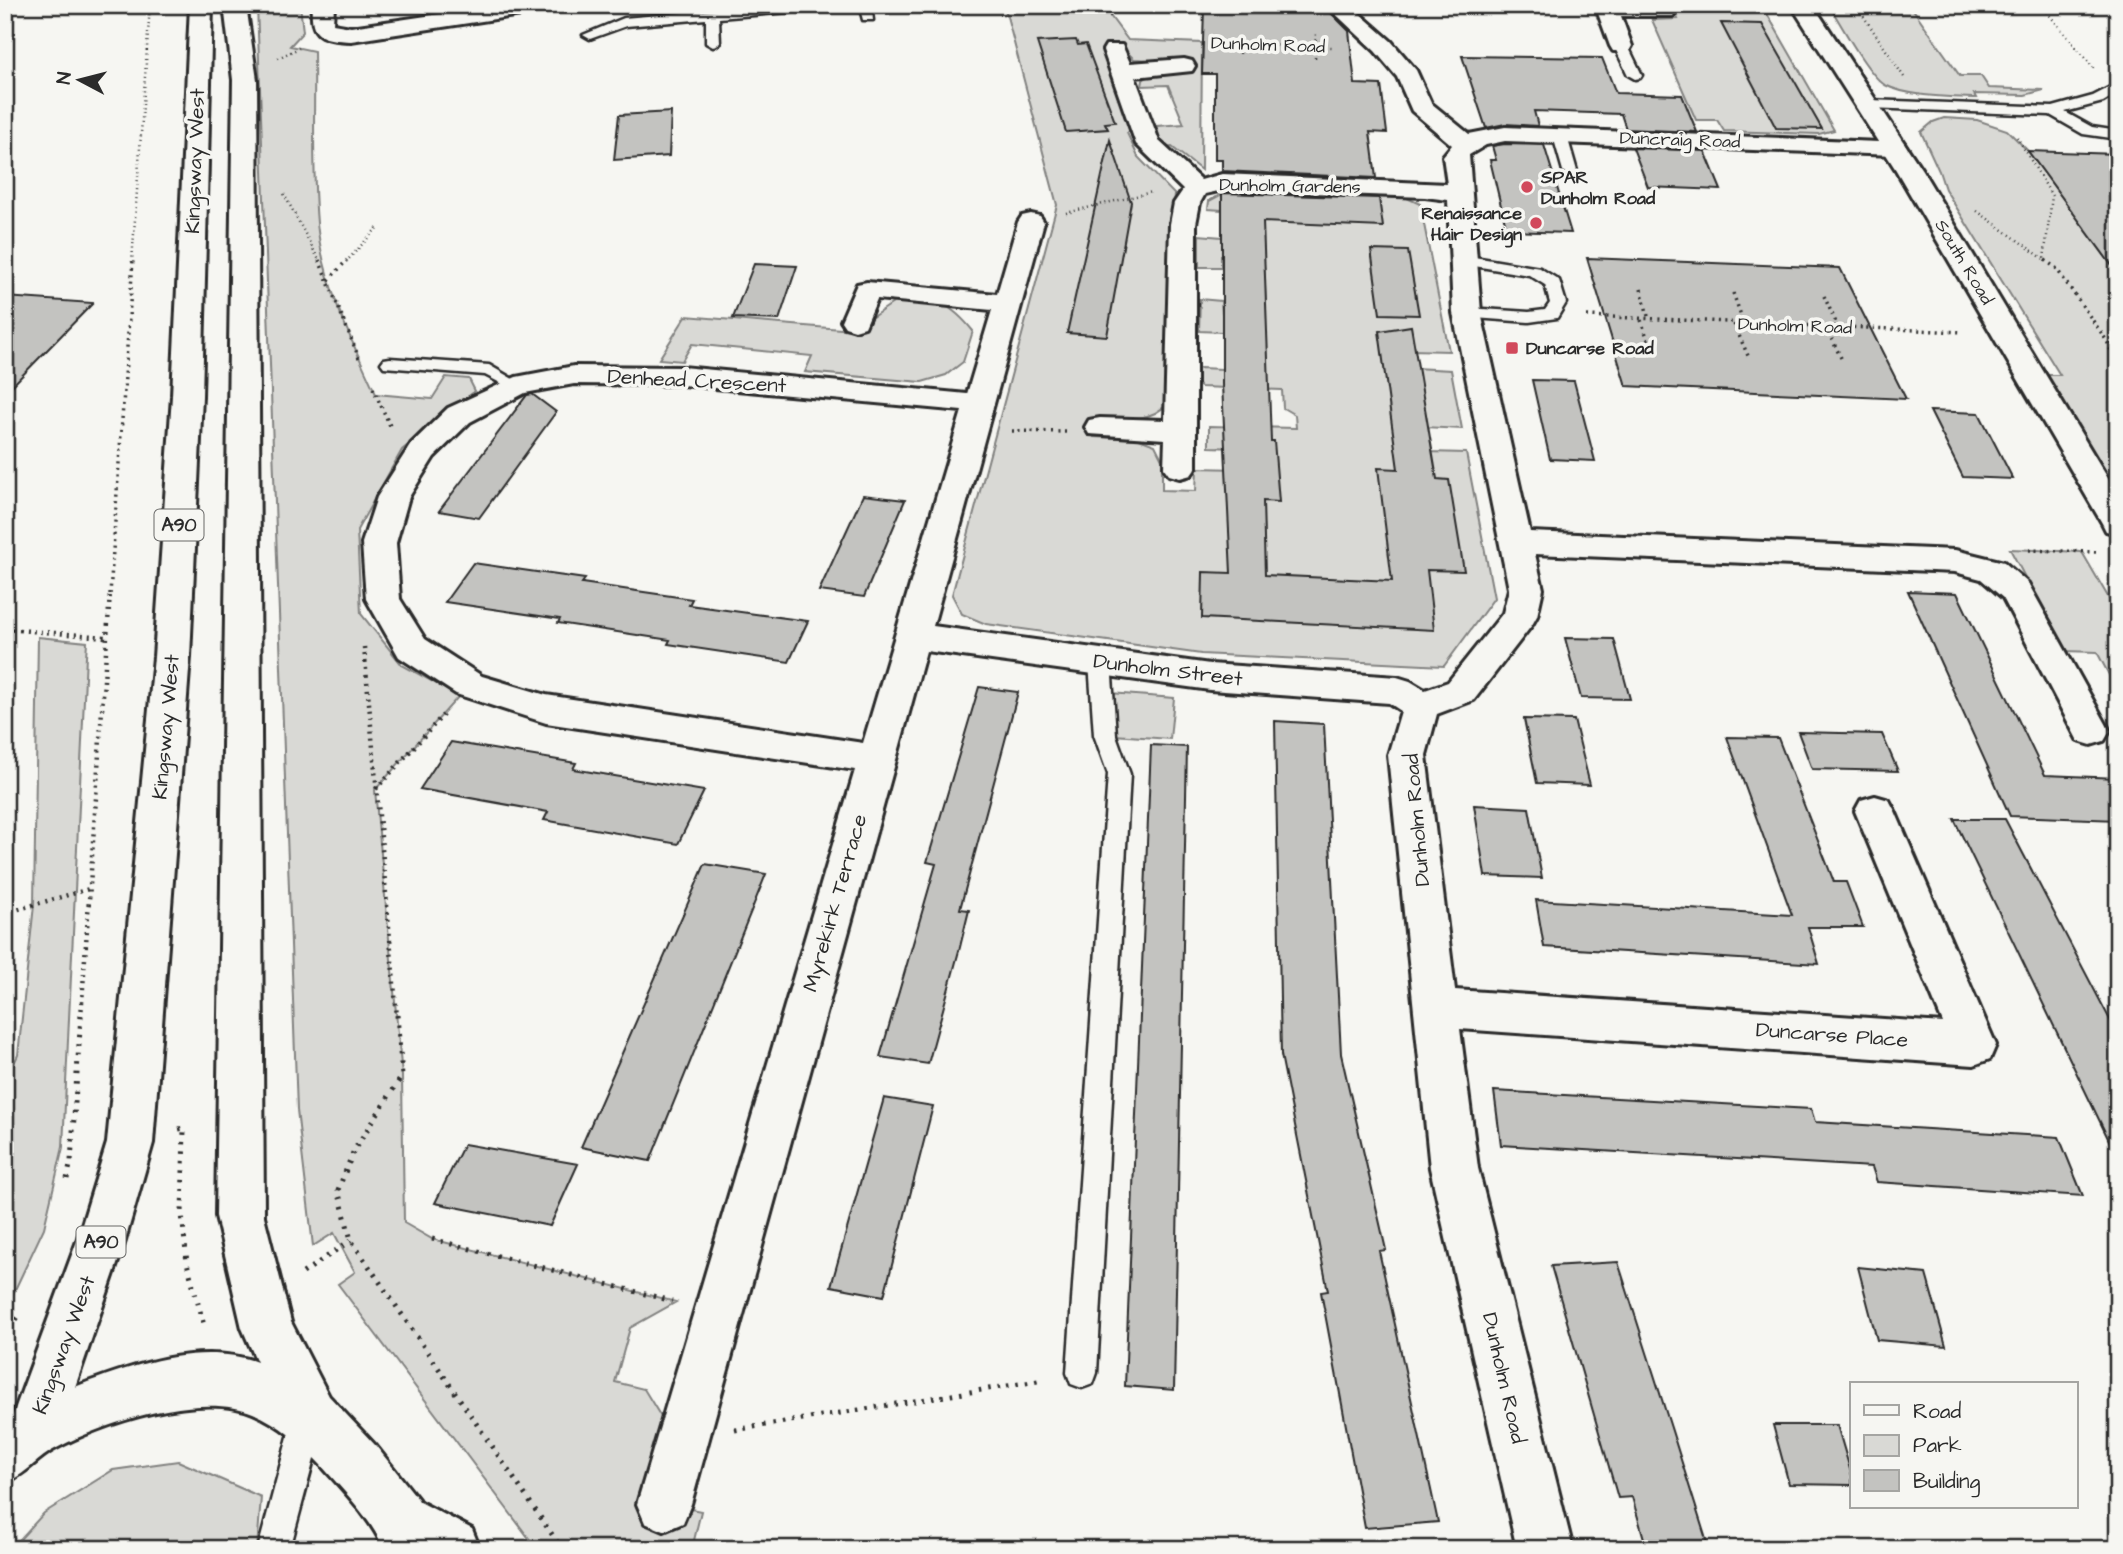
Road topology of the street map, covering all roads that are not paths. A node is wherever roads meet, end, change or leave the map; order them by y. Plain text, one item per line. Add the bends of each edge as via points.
1 (201, 5) edge
2 (235, 5) edge
3 (323, 5) edge
4 (548, 5) edge
5 (824, 5) edge
6 (1337, 5) edge
7 (1802, 5) edge
8 (1606, 7) edge
9 (1665, 11) dead end
10 (712, 14) junction
11 (590, 35) dead end
12 (713, 43) dead end
13 (1621, 46) joint
14 (1184, 66) dead end
15 (1635, 75) dead end
16 (2115, 89) edge
17 (1869, 104) junction
18 (2053, 111) junction
19 (2118, 121) edge
20 (2118, 135) edge
21 (1560, 136) junction
22 (1466, 144) junction
23 (1895, 148) junction
24 (1570, 171) dead end
25 (1196, 189) junction
26 (1461, 194) junction
27 (1031, 222) road end
28 (1462, 260) junction
29 (1008, 303) junction
30 (1466, 313) junction
31 (855, 321) dead end
32 (390, 363) dead end
33 (516, 386) junction
34 (975, 417) junction
35 (1100, 427) road end
36 (1182, 430) junction
37 (1181, 468) dead end
38 (2118, 523) edge
39 (1517, 542) junction
40 (911, 636) junction
41 (1100, 662) junction
42 (1421, 706) junction
43 (2091, 732) dead end
44 (876, 759) junction
45 (1875, 811) dead end
46 (1437, 1008) junction
47 (1082, 1373) road end
48 (310, 1415) junction
49 (19, 1444) edge
50 (664, 1504) dead end
51 (405, 1533) edge
52 (274, 1549) edge
53 (453, 1549) edge
54 (1545, 1549) edge

1 - 49 main road, Kingsway West / A90 via 187,396 172,643 130,1143 102,1241
2 - 48 main road, Kingsway West / A90 via 245,80 240,1216 267,1328
3 - 4 main road via 322,26 331,33 351,34
5 - 10 lane
6 - 22 main road, Dunholm Road via 1408,75 1420,106
7 - 17 main road, South Road
8 - 9 main road
8 - 13 main road
10 - 11 lane via 624,22
10 - 12 lane
13 - 15 lane
14 - 25 main road via 1118,61 1148,144
16 - 18 lane via 2098,99
17 - 18 lane
17 - 23 main road, South Road
18 - 19 lane
18 - 20 lane via 2088,131
21 - 22 main road, Duncraig Road via 1505,134 1482,136
21 - 23 main road, Duncraig Road
21 - 24 lane
22 - 26 main road via 1455,156
23 - 38 main road, South Road
25 - 26 main road, Dunholm Gardens via 1222,182
25 - 36 main road, Dunholm Gardens via 1187,203 1183,224
26 - 28 main road
27 - 29 main road, Myrekirk Terrace
28 - 30 main road
28 - 30 lane via 1534,271 1553,283 1558,303 1551,314 1529,317
29 - 31 main road via 867,290
29 - 34 main road, Myrekirk Terrace
30 - 39 main road
32 - 33 lane via 489,370
33 - 34 main road, Denhead Crescent via 574,375 682,376
33 - 44 main road, Denhead Crescent via 459,415 422,451 393,497 379,543 383,599 411,648 469,685 546,709
34 - 40 main road, Myrekirk Terrace
35 - 36 main road
36 - 37 main road, Dunholm Gardens
39 - 42 main road via 1526,589 1520,616 1461,691
39 - 43 main road via 1955,561 1992,569 2016,591
40 - 41 main road, Dunholm Street
40 - 44 main road, Myrekirk Terrace
41 - 42 main road, Dunholm Street via 1210,677 1396,690
41 - 47 lane via 1105,735 1119,774
42 - 46 main road, Dunholm Road via 1407,755
44 - 50 main road, Myrekirk Terrace
45 - 46 main road, Duncarse Place via 1974,1045
46 - 54 main road, Dunholm Road via 1454,1168
48 - 49 main road, Kingsway West / A90 via 273,1394 230,1381 171,1382 103,1403
48 - 51 main road, Kingsway West / A90 via 357,1465
48 - 52 lane
51 - 53 main road

